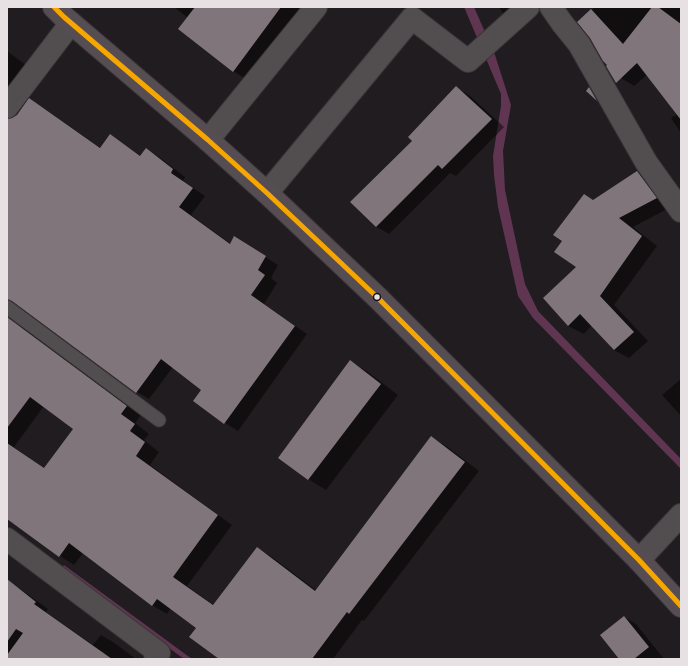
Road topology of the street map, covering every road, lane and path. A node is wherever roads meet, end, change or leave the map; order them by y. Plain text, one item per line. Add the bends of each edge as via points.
1 (316, 7) edge
2 (528, 7) edge
3 (551, 7) edge
4 (65, 13) edge
5 (7, 107) edge
6 (208, 140) junction
7 (267, 193) junction
8 (681, 211) edge
9 (7, 307) edge
10 (159, 420) dead end
11 (681, 515) edge
12 (7, 539) edge
13 (639, 560) junction
14 (681, 606) edge
15 (155, 659) edge

1 - 6 street
2 - 7 street via 468,61 412,18
3 - 8 street via 579,44 646,162
4 - 5 street
4 - 6 main road
6 - 7 main road
7 - 13 main road via 379,299
9 - 10 lane
11 - 13 street
12 - 15 street via 159,653
13 - 14 main road

